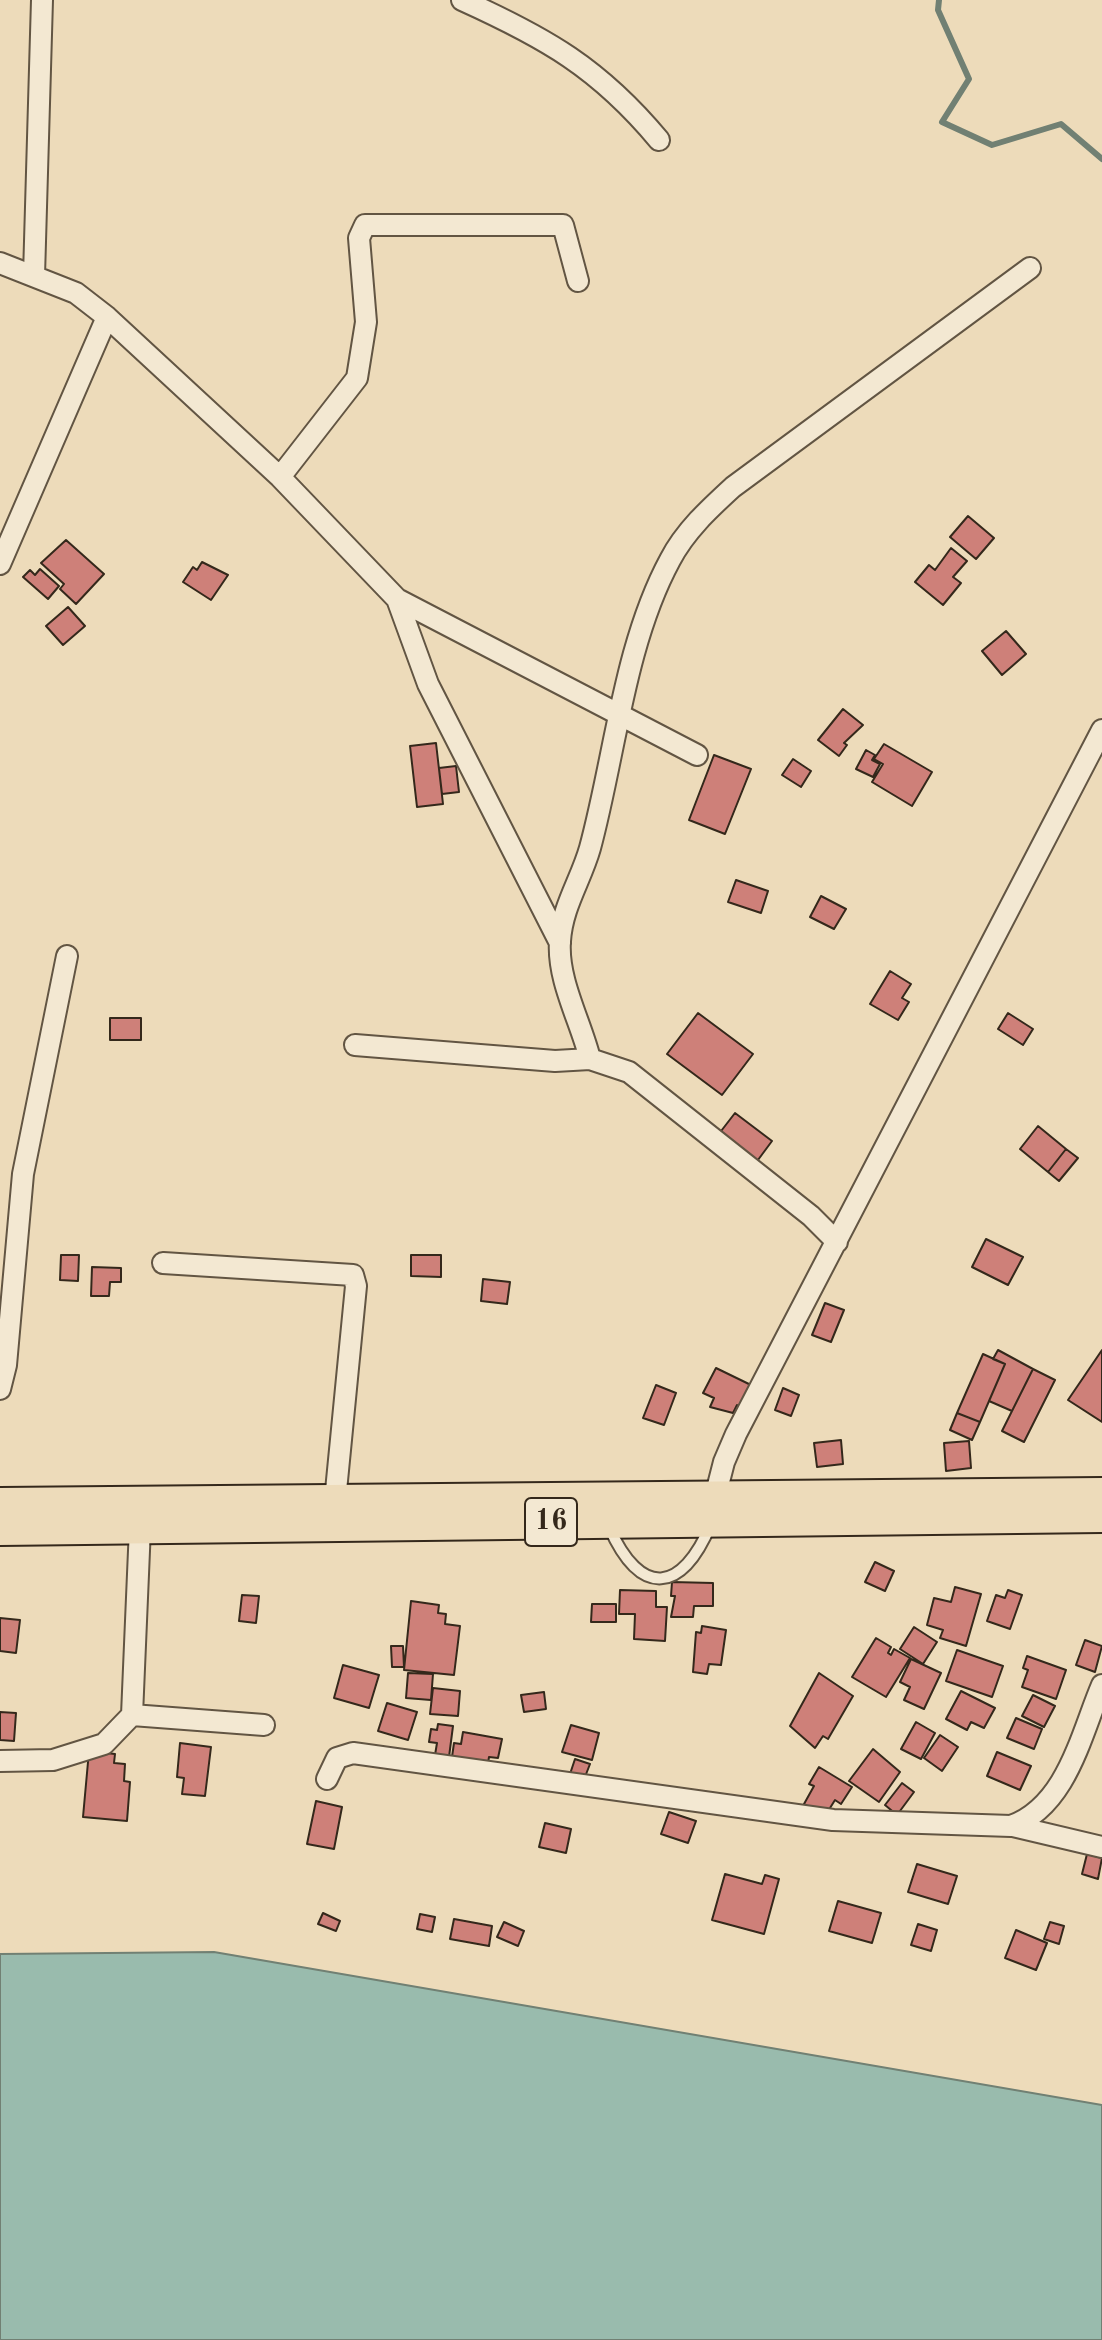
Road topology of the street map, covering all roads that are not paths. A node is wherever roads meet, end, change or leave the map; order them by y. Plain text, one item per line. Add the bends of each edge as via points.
1 (42, 0) edge
2 (462, 0) edge
3 (659, 140) dead end
4 (0, 263) edge
5 (1030, 268) dead end
6 (34, 276) junction
7 (578, 281) dead end
8 (107, 317) junction
9 (280, 477) junction
10 (0, 564) edge
11 (397, 599) junction
12 (620, 716) junction
13 (1102, 730) edge
14 (697, 755) dead end
15 (560, 943) junction
16 (67, 956) dead end
17 (355, 1045) dead end
18 (590, 1059) junction
19 (837, 1242) junction
20 (163, 1263) dead end
21 (0, 1389) edge
22 (1102, 1494) edge
23 (335, 1501) junction
24 (0, 1504) edge
25 (713, 1509) junction
26 (1102, 1516) edge
27 (607, 1522) junction
28 (140, 1527) junction
29 (0, 1529) edge
30 (1102, 1685) edge
31 (132, 1715) junction
32 (264, 1725) dead end
33 (0, 1761) edge
34 (327, 1779) dead end
35 (1011, 1826) junction
36 (1102, 1847) edge

1 - 6 street
2 - 3 street via 574,57 627,102
4 - 6 street
5 - 12 street via 733,487 699,518 670,560 645,622
6 - 8 street via 76,293
7 - 9 street via 563,225 365,225 359,238 366,322 357,378
8 - 9 street
8 - 10 street
9 - 11 street
11 - 12 street
11 - 15 street via 428,684
12 - 14 street
12 - 15 street via 589,852 567,903
13 - 19 street
15 - 18 street via 565,980
16 - 21 street via 23,1174
17 - 18 street via 555,1061
18 - 19 street via 629,1072
19 - 25 street via 736,1434
20 - 23 street via 353,1275
22 - 25 highway, 16
23 - 24 highway, 16
23 - 25 highway, 16
25 - 26 highway, 16
25 - 27 highway, 16
25 - 27 lane via 695,1556 676,1576 665,1578 633,1568
27 - 28 highway, 16
28 - 29 highway, 16
28 - 31 street
30 - 35 street via 1070,1767 1031,1819
31 - 32 street
31 - 33 street via 104,1744 53,1760
34 - 35 street via 337,1758 353,1753 833,1820
35 - 36 street

